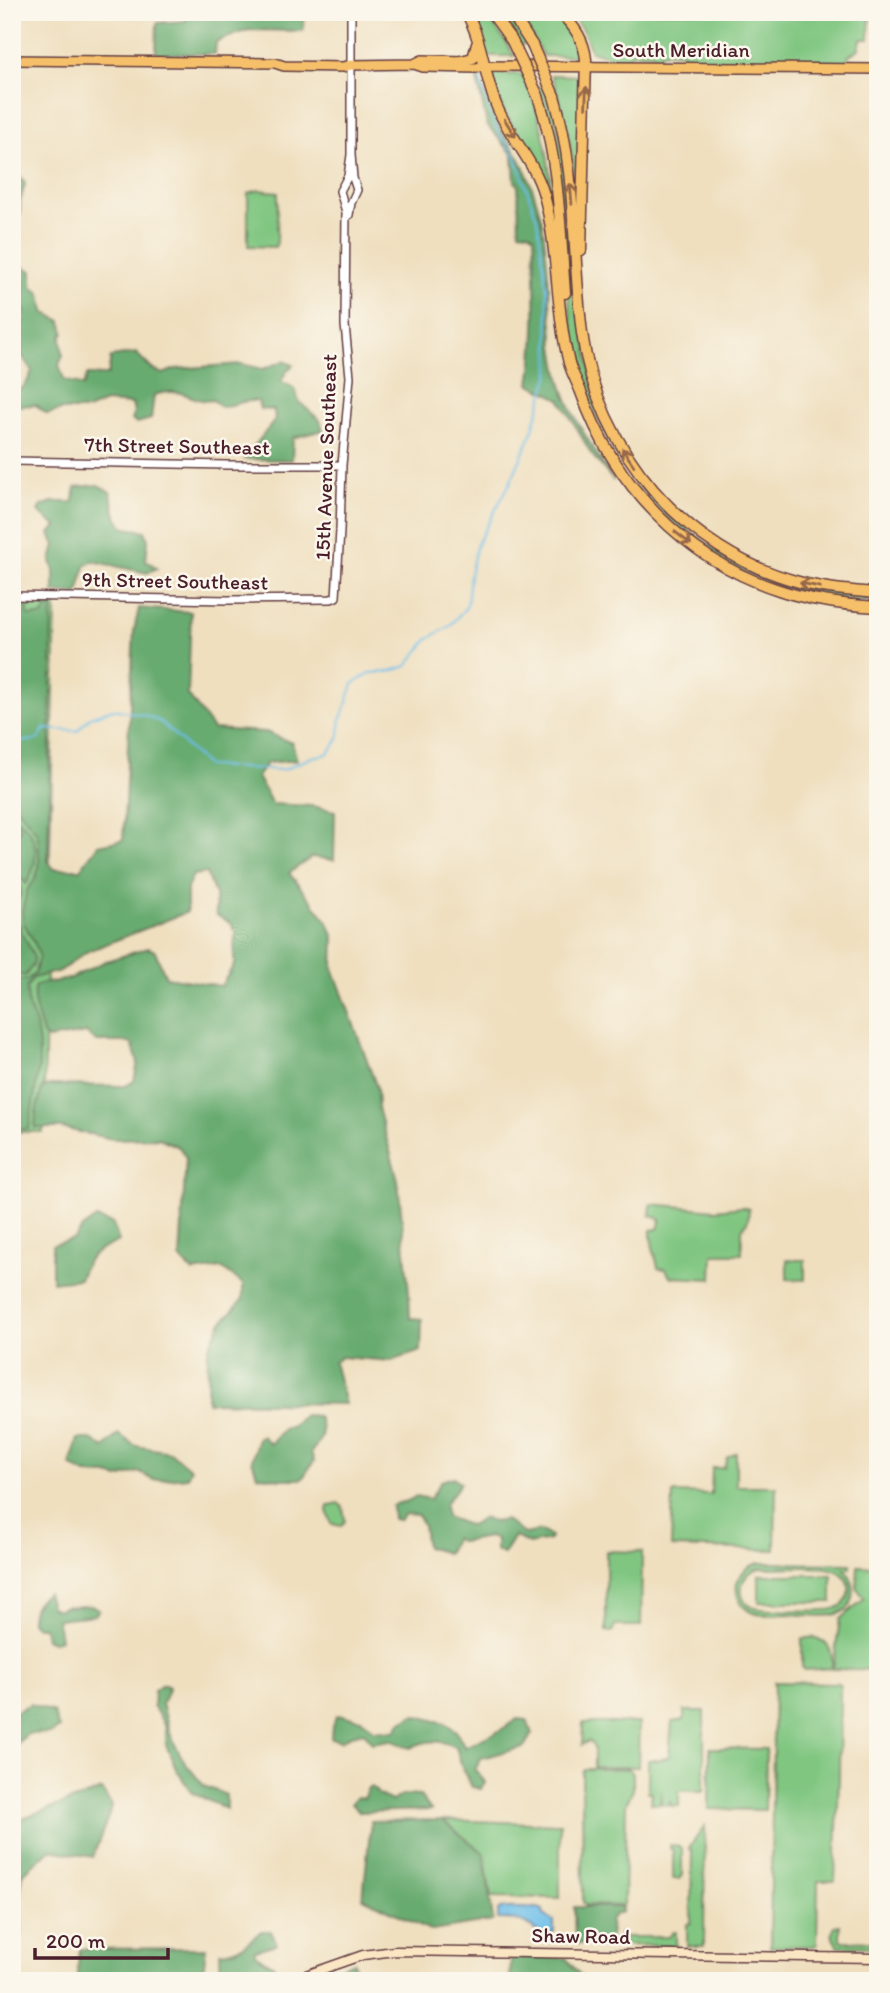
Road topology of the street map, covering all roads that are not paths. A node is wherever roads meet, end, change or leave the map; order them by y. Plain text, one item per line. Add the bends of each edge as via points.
1 (351, 12) edge
2 (466, 12) edge
3 (491, 12) edge
4 (511, 12) edge
5 (559, 12) edge
6 (477, 43) junction
7 (12, 60) edge
8 (461, 61) junction
9 (414, 64) junction
10 (351, 65) junction
11 (484, 66) junction
12 (587, 67) junction
13 (878, 69) edge
14 (351, 155) junction
15 (344, 184) junction
16 (355, 185) junction
17 (342, 197) junction
18 (354, 198) junction
19 (347, 234) junction
20 (582, 335) junction
21 (577, 383) junction
22 (12, 461) edge
23 (342, 465) junction
24 (878, 593) edge
25 (12, 596) edge
26 (336, 597) joint
27 (878, 607) edge
28 (878, 1958) edge
29 (289, 1981) edge

1 - 10 street
2 - 6 highway
3 - 21 highway, bridge via 512,41 545,119 554,161 568,338
20 -> 4 highway, bridge via 567,154 554,96
5 - 12 highway via 581,40
6 - 8 highway via 473,58
6 - 11 highway
7 - 10 main road, South Meridian
8 - 9 main road, South Meridian
8 - 11 main road, South Meridian
9 - 10 main road, South Meridian
9 - 11 main road, South Meridian
10 - 14 street
11 - 12 main road, South Meridian
11 -> 21 highway via 497,107 544,194 566,346
12 - 13 main road, South Meridian
20 -> 12 highway
14 - 15 street
14 - 16 street
15 - 16 street
15 - 17 street
16 - 18 street
17 - 18 street
17 - 19 street, 15th Avenue Southeast
18 - 19 street, 15th Avenue Southeast
19 - 23 street, 15th Avenue Southeast via 345,324 350,377
24 -> 20 highway via 822,587 761,569 718,546 676,513 645,480 611,429
21 -> 27 highway via 622,475 688,542 747,578 778,590 821,601
22 - 23 street, 7th Street Southeast
23 - 26 street, 15th Avenue Southeast
25 - 26 street, 9th Street Southeast
28 - 29 main road, Shaw Road via 396,1951 363,1955

